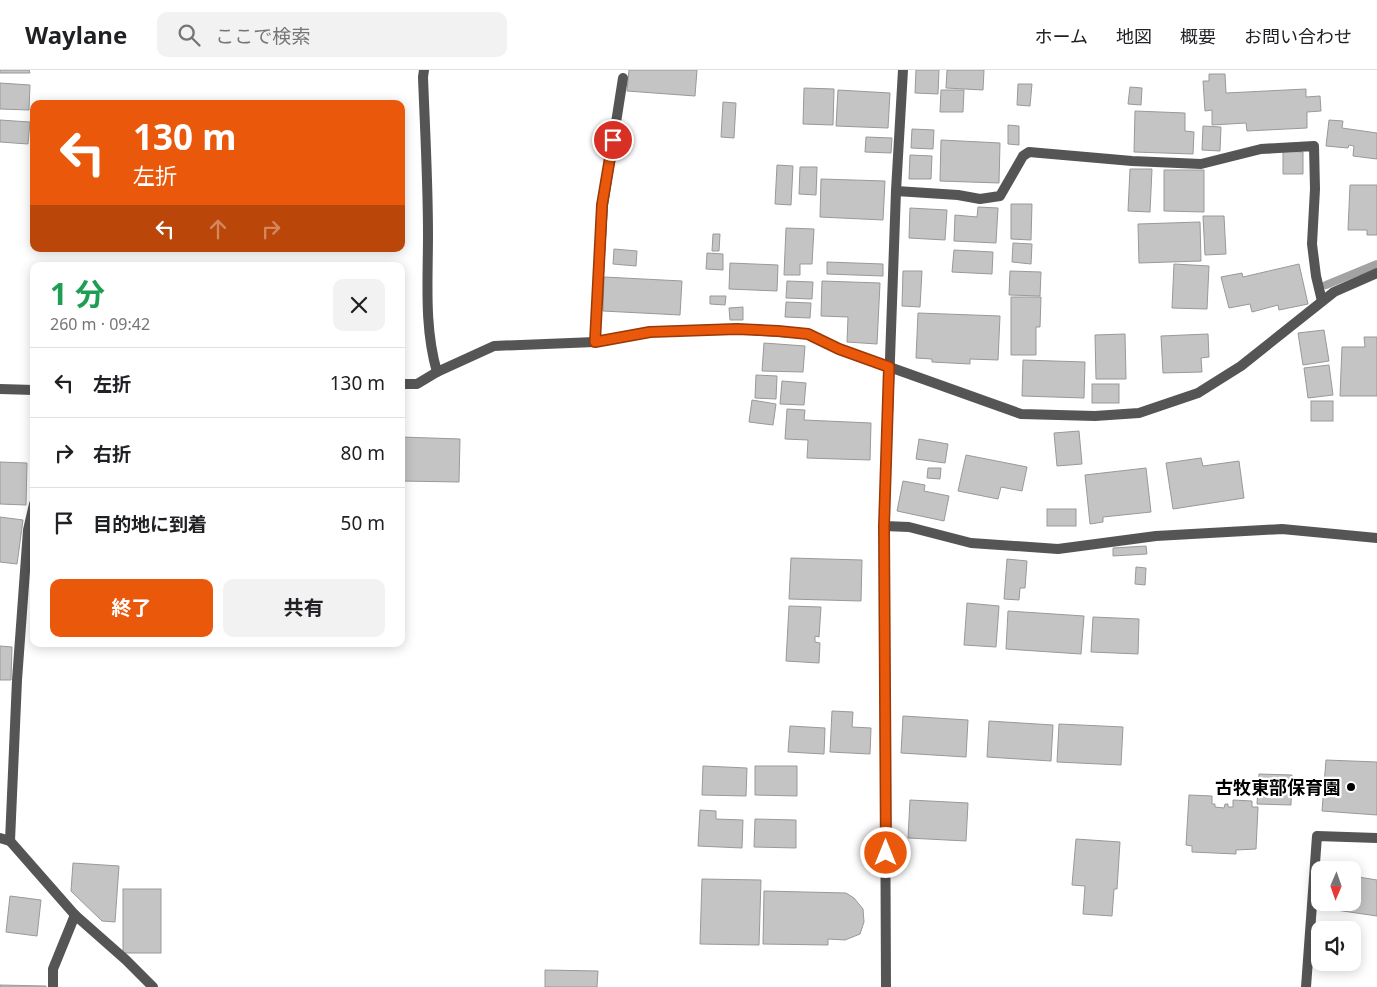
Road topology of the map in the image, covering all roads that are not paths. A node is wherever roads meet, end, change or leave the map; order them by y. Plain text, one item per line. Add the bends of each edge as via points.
1 (424, 70) edge
2 (903, 70) edge
3 (623, 78) dead end
4 (896, 191) junction
5 (1377, 273) edge
6 (1322, 301) junction
7 (595, 342) junction
8 (889, 367) junction
9 (437, 372) junction
10 (405, 384) edge
11 (0, 390) edge
12 (30, 390) edge
13 (30, 525) edge
14 (884, 526) junction
15 (1377, 538) edge
16 (1377, 838) edge
17 (5, 840) edge
18 (75, 915) junction
19 (53, 987) edge
20 (153, 987) edge
21 (886, 987) edge
22 (1306, 987) edge

1 - 9 street via 427,308 431,352
2 - 4 street
3 - 7 street via 602,205
4 - 6 street via 980,199 1000,196 1023,156 1029,152 1200,164 1261,149 1314,146 1312,244
4 - 8 street
5 - 6 street via 1334,292
6 - 8 street via 1241,366 1198,393 1139,413 1094,416 1021,414
7 - 8 street via 650,332 778,331 808,334
7 - 9 street via 494,346
8 - 14 street
9 - 10 street via 417,384
11 - 12 street
13 - 17 street
14 - 15 street via 909,527 971,543 1058,550 1156,536 1282,529
14 - 21 street
16 - 22 street via 1317,836
17 - 18 street
18 - 19 street via 53,969
18 - 20 street

